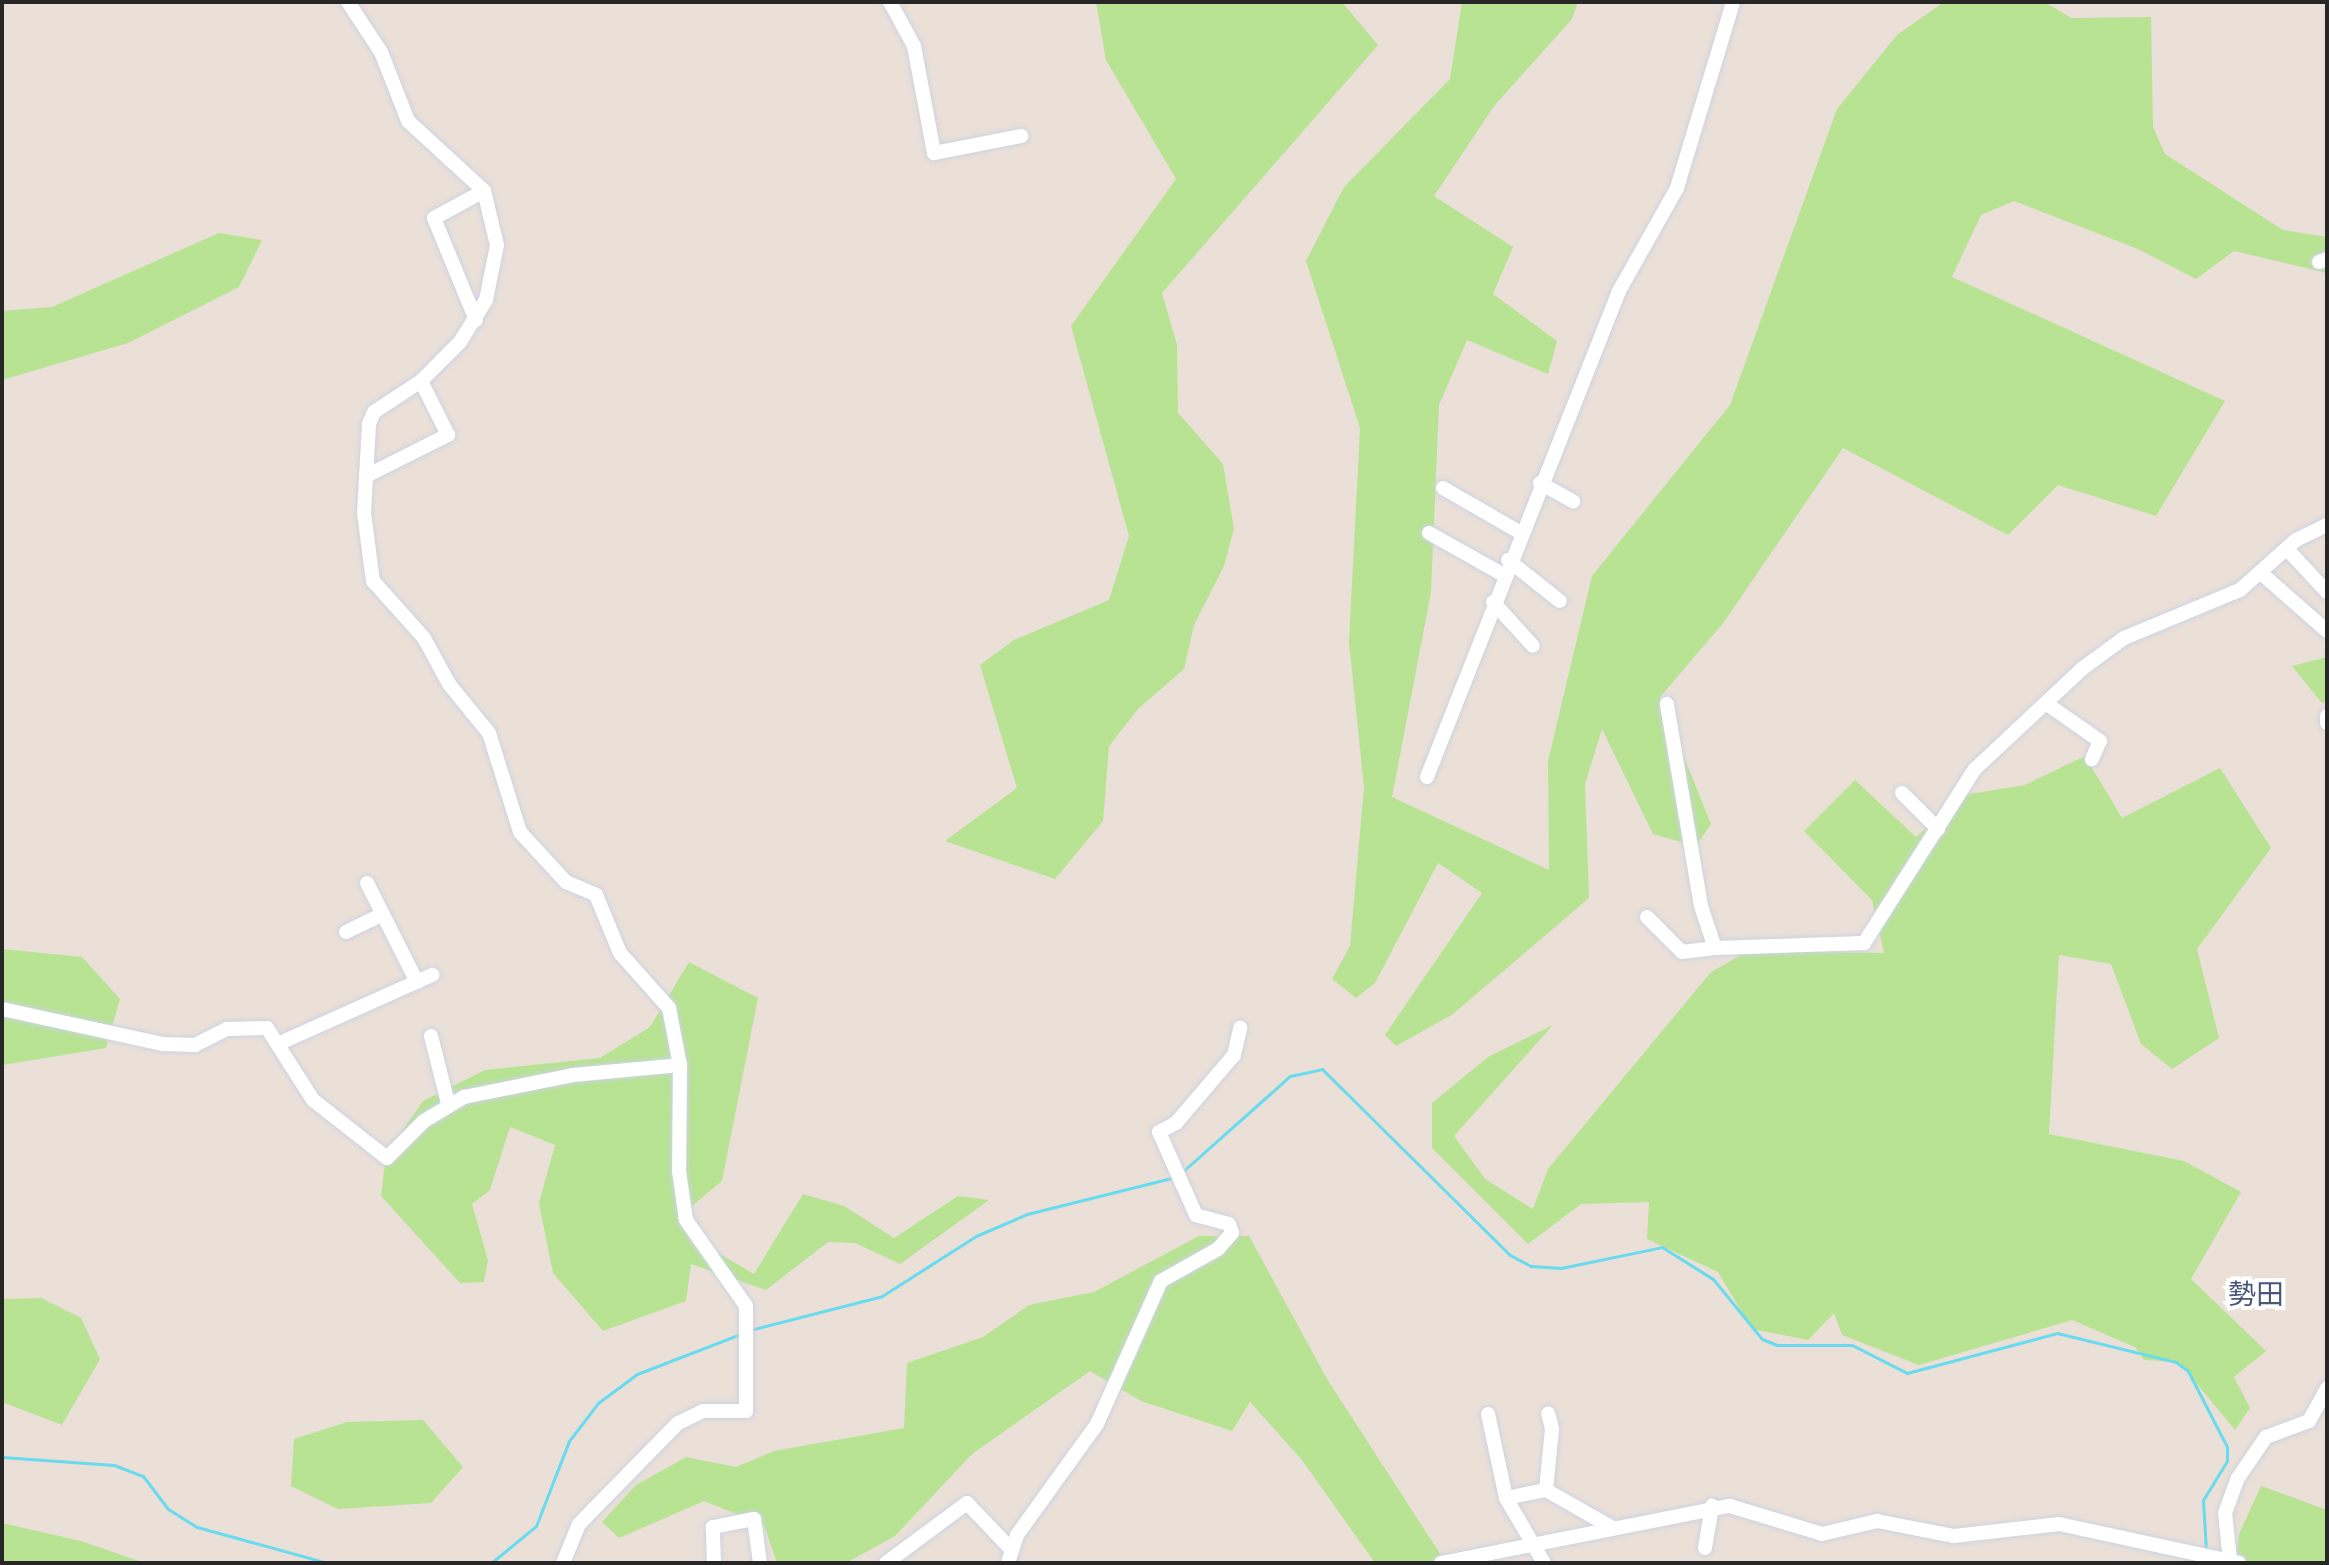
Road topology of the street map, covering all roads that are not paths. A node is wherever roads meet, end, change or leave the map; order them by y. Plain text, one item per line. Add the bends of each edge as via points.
1 (348, 2) edge
2 (890, 2) edge
3 (1733, 2) edge
4 (1021, 136) dead end
5 (484, 191) junction
6 (476, 320) junction
7 (421, 381) junction
8 (366, 476) junction
9 (1540, 483) junction
10 (1443, 488) dead end
11 (1573, 501) dead end
12 (2327, 525) edge
13 (1429, 533) dead end
14 (1521, 533) junction
15 (2287, 549) junction
16 (1505, 567) junction
17 (2262, 574) junction
18 (2327, 592) edge
19 (1560, 601) dead end
20 (1493, 602) junction
21 (2327, 631) edge
22 (1533, 646) dead end
23 (1667, 704) dead end
24 (2047, 704) junction
25 (2327, 716) edge
26 (2327, 723) edge
27 (2092, 759) dead end
28 (1427, 777) dead end
29 (1902, 793) dead end
30 (1938, 829) junction
31 (367, 883) dead end
32 (383, 914) junction
33 (1647, 917) dead end
34 (346, 932) dead end
35 (1715, 948) junction
36 (432, 975) dead end
37 (417, 982) junction
38 (2, 1009) edge
39 (1240, 1028) dead end
40 (431, 1036) dead end
41 (280, 1043) junction
42 (680, 1065) junction
43 (448, 1103) junction
44 (2327, 1388) edge
45 (1548, 1413) dead end
46 (1488, 1414) dead end
47 (1546, 1490) junction
48 (1506, 1498) junction
49 (1712, 1506) junction
50 (1611, 1527) junction
51 (1537, 1543) junction
52 (1705, 1548) dead end
53 (1009, 1555) edge
54 (2234, 1562) edge
55 (563, 1563) edge
56 (714, 1563) edge
57 (760, 1563) edge
58 (886, 1563) edge
59 (1441, 1563) edge
60 (1544, 1563) edge

1 - 5 street via 381,52 408,121
2 - 4 street via 914,46 934,153
3 - 9 street via 1677,188 1619,291
5 - 6 street via 497,245 492,281
5 - 6 street via 434,218
6 - 7 street
7 - 8 street via 374,412
7 - 8 street via 448,435
8 - 42 street via 366,554 373,581 424,638 449,684 489,733 520,832 566,882 596,895 620,953 664,1000
9 - 11 street
9 - 14 street
10 - 14 street
12 - 15 street
13 - 16 street
14 - 16 street
15 - 17 street
15 - 18 street
16 - 19 street
16 - 20 street
17 - 21 street
17 - 24 street via 2240,590 2124,638
20 - 22 street
20 - 28 street
23 - 35 street via 1701,906
24 - 27 street via 2100,741
24 - 30 street via 1975,769
25 - 26 street
29 - 30 street
30 - 35 street via 1864,943
31 - 32 street
32 - 34 street
32 - 37 street
33 - 35 street via 1682,952
36 - 37 street
37 - 41 street
38 - 41 street via 163,1044 195,1045 227,1029 267,1028
39 - 53 street via 1234,1055 1176,1123 1159,1132 1196,1215 1229,1224 1232,1233 1218,1249 1161,1281 1097,1424
40 - 43 street
41 - 43 street via 313,1100 387,1158
42 - 43 street via 573,1075
42 - 55 street via 682,1198 706,1253 744,1297 746,1411 703,1411 678,1423 579,1524
44 - 54 street via 2309,1421 2266,1437 2238,1478 2225,1513
45 - 47 street
46 - 48 street
47 - 48 street
47 - 50 street
48 - 51 street
49 - 50 street
49 - 52 street
49 - 54 street via 1746,1508 1822,1534 1877,1521 1954,1536 2059,1524
50 - 51 street
51 - 59 street
51 - 60 street
53 - 58 street via 967,1503
56 - 57 street via 713,1527 754,1519

